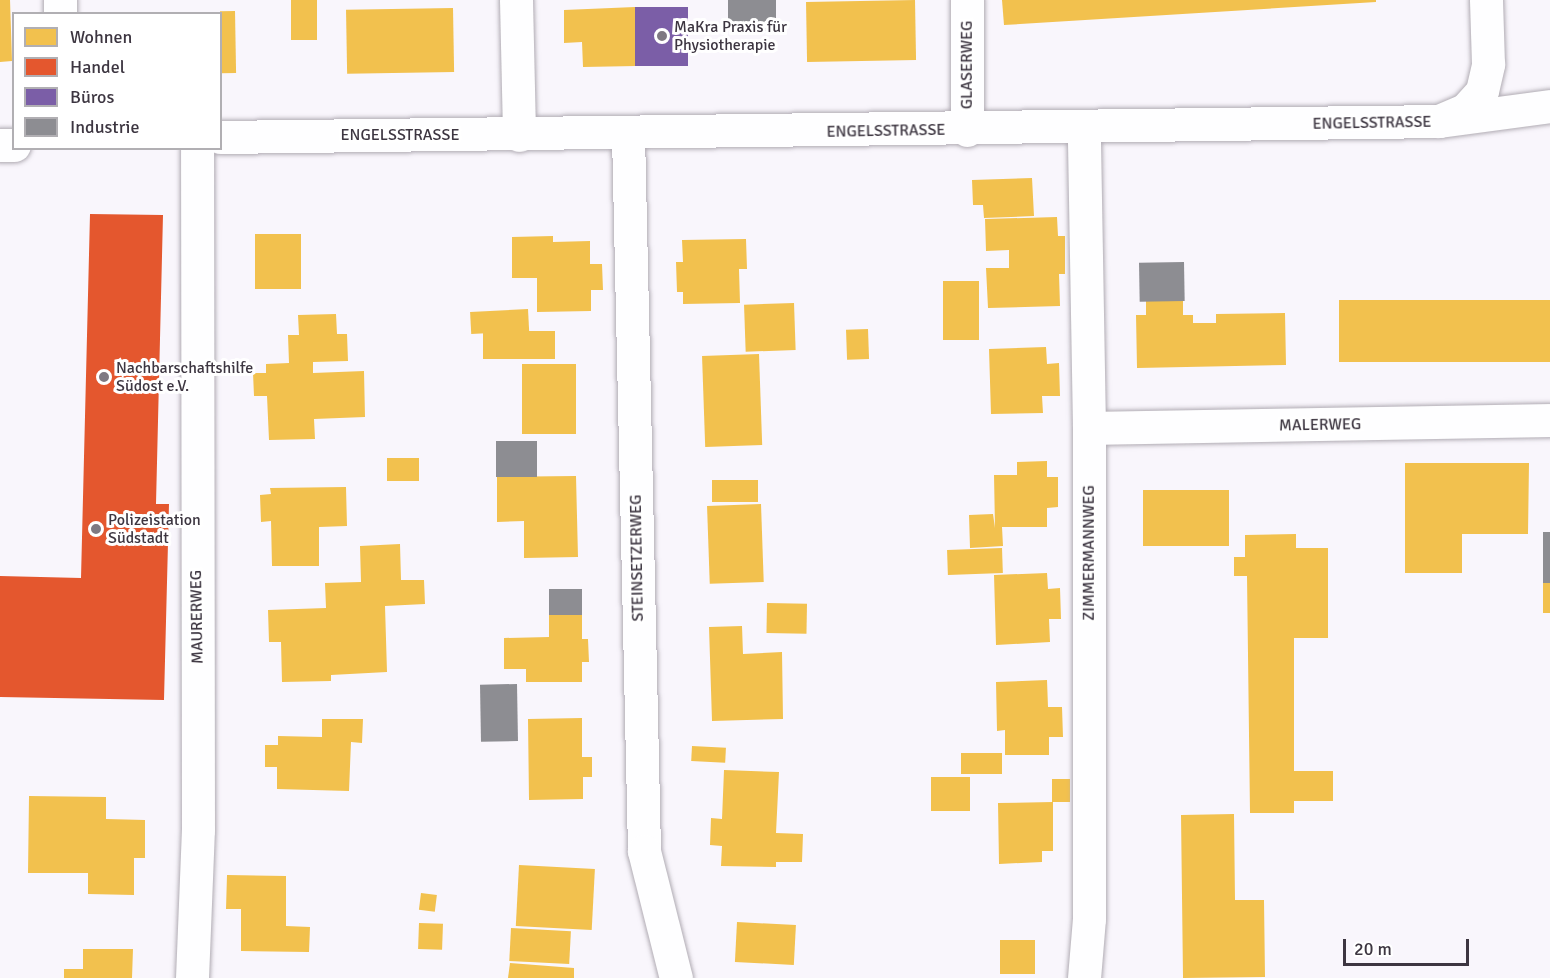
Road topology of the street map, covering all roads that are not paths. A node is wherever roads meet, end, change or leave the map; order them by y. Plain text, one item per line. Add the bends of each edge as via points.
1 (516, 0) edge
2 (967, 0) edge
3 (1486, 0) edge
4 (1550, 106) edge
5 (1439, 122) junction
6 (1084, 128) junction
7 (967, 130) junction
8 (628, 134) junction
9 (519, 135) junction
10 (222, 137) edge
11 (197, 150) edge
12 (1550, 420) edge
13 (1089, 428) junction
14 (192, 978) edge
15 (676, 978) edge
16 (1084, 978) edge

1 - 9 street
2 - 7 street, GLASERWEG
3 - 5 street via 1488,64 1482,92 1465,110
4 - 5 street, ENGELSSTRASSE
5 - 6 street, ENGELSSTRASSE
6 - 7 street, ENGELSSTRASSE
6 - 13 street, ZIMMERMANNWEG
7 - 8 street, ENGELSSTRASSE
8 - 9 street, ENGELSSTRASSE
8 - 15 street, STEINSETZERWEG via 644,851
9 - 10 street, ENGELSSTRASSE
11 - 14 street, MAURERWEG via 198,830
12 - 13 street, MALERWEG
13 - 16 street, ZIMMERMANNWEG via 1089,919

